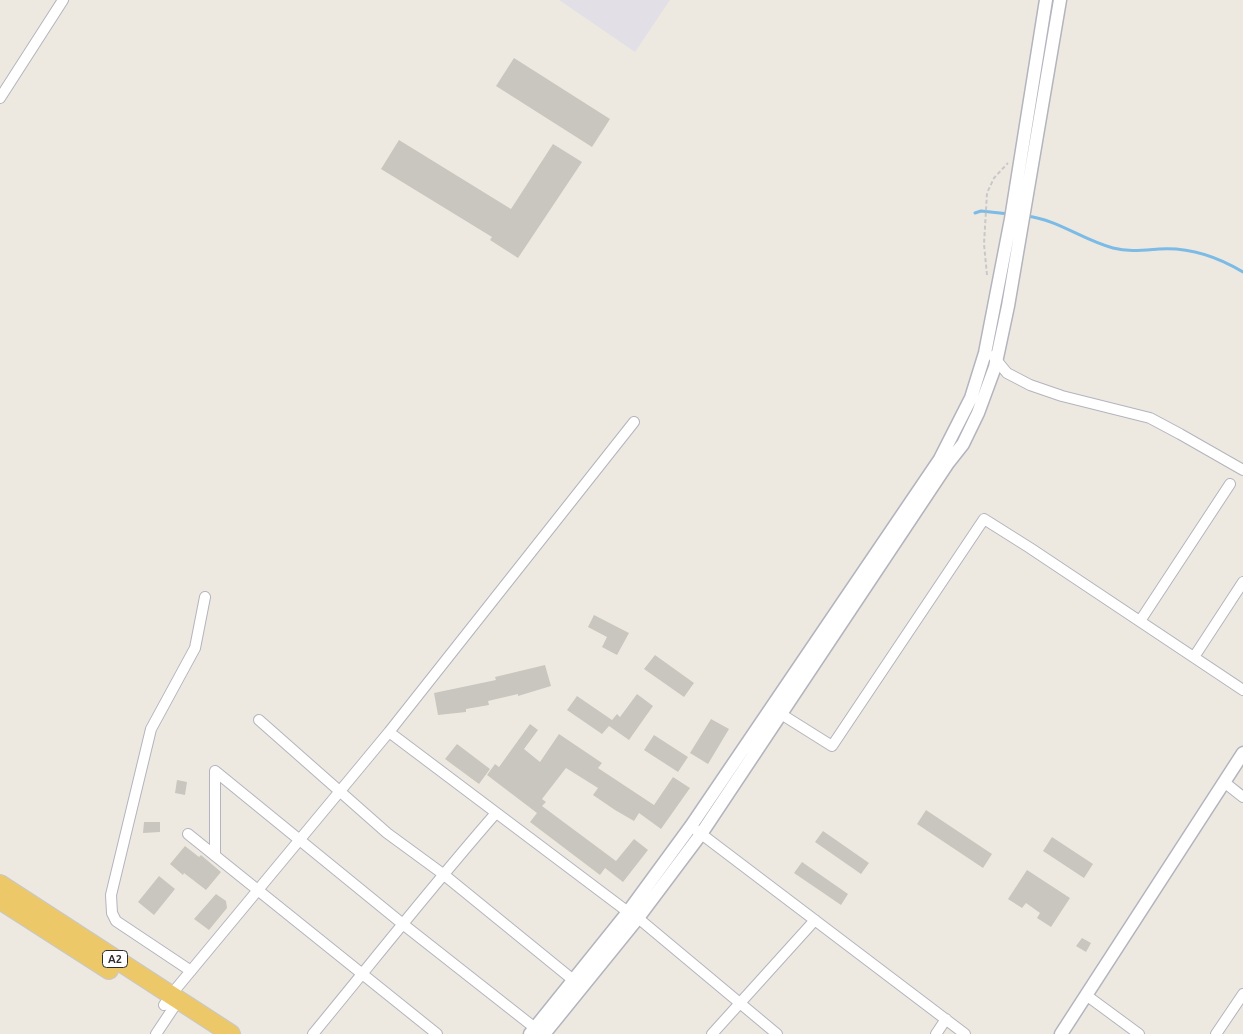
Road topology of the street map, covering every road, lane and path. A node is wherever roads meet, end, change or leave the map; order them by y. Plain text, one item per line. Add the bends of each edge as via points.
1 (63, 0) edge
2 (1046, 0) edge
3 (1060, 0) edge
4 (0, 98) edge
5 (1021, 150) junction
6 (988, 278) dead end
7 (985, 353) junction
8 (996, 360) junction
9 (634, 422) dead end
10 (1243, 470) edge
11 (1230, 484) dead end
12 (1243, 582) edge
13 (205, 598) dead end
14 (1140, 621) junction
15 (1194, 657) junction
16 (1243, 690) edge
17 (782, 714) junction
18 (259, 720) dead end
19 (389, 732) junction
20 (1243, 753) edge
21 (1224, 782) junction
22 (340, 791) junction
23 (1243, 797) edge
24 (496, 813) junction
25 (696, 830) junction
26 (188, 834) dead end
27 (300, 839) junction
28 (215, 856) junction
29 (443, 874) junction
30 (0, 884) edge
31 (258, 890) junction
32 (0, 900) edge
33 (633, 915) junction
34 (815, 920) junction
35 (404, 925) junction
36 (191, 971) junction
37 (362, 975) junction
38 (572, 979) junction
39 (1243, 994) edge
40 (1086, 995) junction
41 (171, 1003) junction
42 (740, 1004) junction
43 (946, 1019) junction
44 (536, 1032) edge
45 (156, 1034) edge
46 (209, 1034) edge
47 (231, 1034) edge
48 (313, 1034) edge
49 (437, 1034) edge
50 (712, 1034) edge
51 (777, 1034) edge
52 (936, 1034) edge
53 (965, 1034) edge
54 (1061, 1034) edge
55 (1139, 1034) edge
56 (1216, 1034) edge

1 - 4 street
2 - 5 street
3 - 8 street
5 - 6 path via 994,178 987,193 984,244
5 - 7 street
7 - 8 street
7 - 25 street via 971,398 940,459
8 - 10 street via 1007,373 1040,389 1150,418
8 - 17 street via 964,444 948,463
9 - 19 street
11 - 14 street
12 - 15 street
13 - 36 street via 195,648 151,729 111,895 116,921
14 - 15 street
14 - 17 street via 984,519 832,746
15 - 16 street
17 - 25 street
18 - 22 street
19 - 22 street
19 - 24 street
20 - 21 street
21 - 23 street
21 - 40 street
22 - 27 street
22 - 29 street via 387,833
24 - 29 street
24 - 33 street
25 - 33 street
25 - 34 street
26 - 28 street
27 - 28 street via 215,771
27 - 31 street
27 - 35 street
28 - 31 street
29 - 35 street
29 - 38 street
30 - 41 highway, A2
31 - 36 street
31 - 37 street
32 - 41 highway, A2
33 - 38 street
33 - 42 street
33 - 44 street
34 - 42 street
34 - 43 street
35 - 37 street
35 - 44 street
36 - 41 street
37 - 48 street
37 - 49 street
38 - 44 street
39 - 56 street
40 - 54 street
40 - 55 street
41 - 45 street
41 - 46 highway, A2
41 - 47 highway, A2
42 - 50 street
42 - 51 street
43 - 52 street
43 - 53 street

